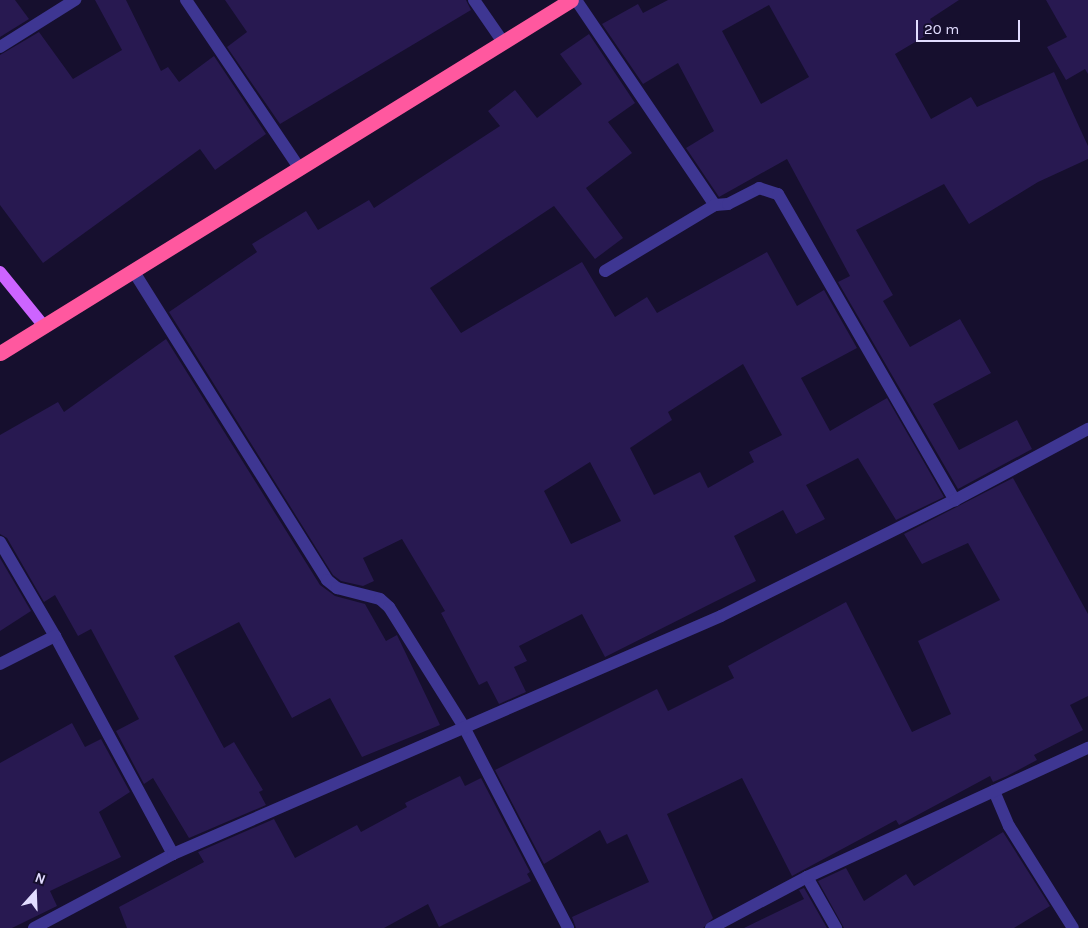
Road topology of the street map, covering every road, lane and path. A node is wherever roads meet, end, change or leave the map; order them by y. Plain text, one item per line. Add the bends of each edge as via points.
1 (75, 0) edge
2 (186, 0) edge
3 (474, 0) edge
4 (571, 0) edge
5 (576, 0) edge
6 (502, 42) junction
7 (0, 47) edge
8 (298, 166) junction
9 (715, 205) junction
10 (605, 271) dead end
11 (0, 272) edge
12 (134, 272) junction
13 (43, 326) junction
14 (0, 353) edge
15 (1088, 429) edge
16 (955, 500) junction
17 (0, 542) edge
18 (56, 636) junction
19 (0, 664) edge
20 (464, 727) junction
21 (1088, 748) edge
22 (994, 791) junction
23 (172, 854) junction
24 (807, 877) junction
25 (34, 928) edge
26 (568, 928) edge
27 (711, 928) edge
28 (836, 928) edge
29 (1073, 928) edge

1 - 7 street
2 - 8 street
3 - 6 street
4 - 6 highway
5 - 9 street
6 - 8 highway
8 - 12 highway
9 - 10 street
9 - 16 street via 728,204 759,188 778,194
11 - 13 main road
12 - 13 highway
12 - 20 street via 327,580 336,588 380,598 390,607
13 - 14 highway
15 - 16 street
16 - 20 street via 721,616
17 - 18 street
18 - 19 street
18 - 23 street
20 - 23 street
20 - 26 street
21 - 22 street
22 - 24 street
22 - 29 street via 1009,826
23 - 25 street
24 - 27 street
24 - 28 street

